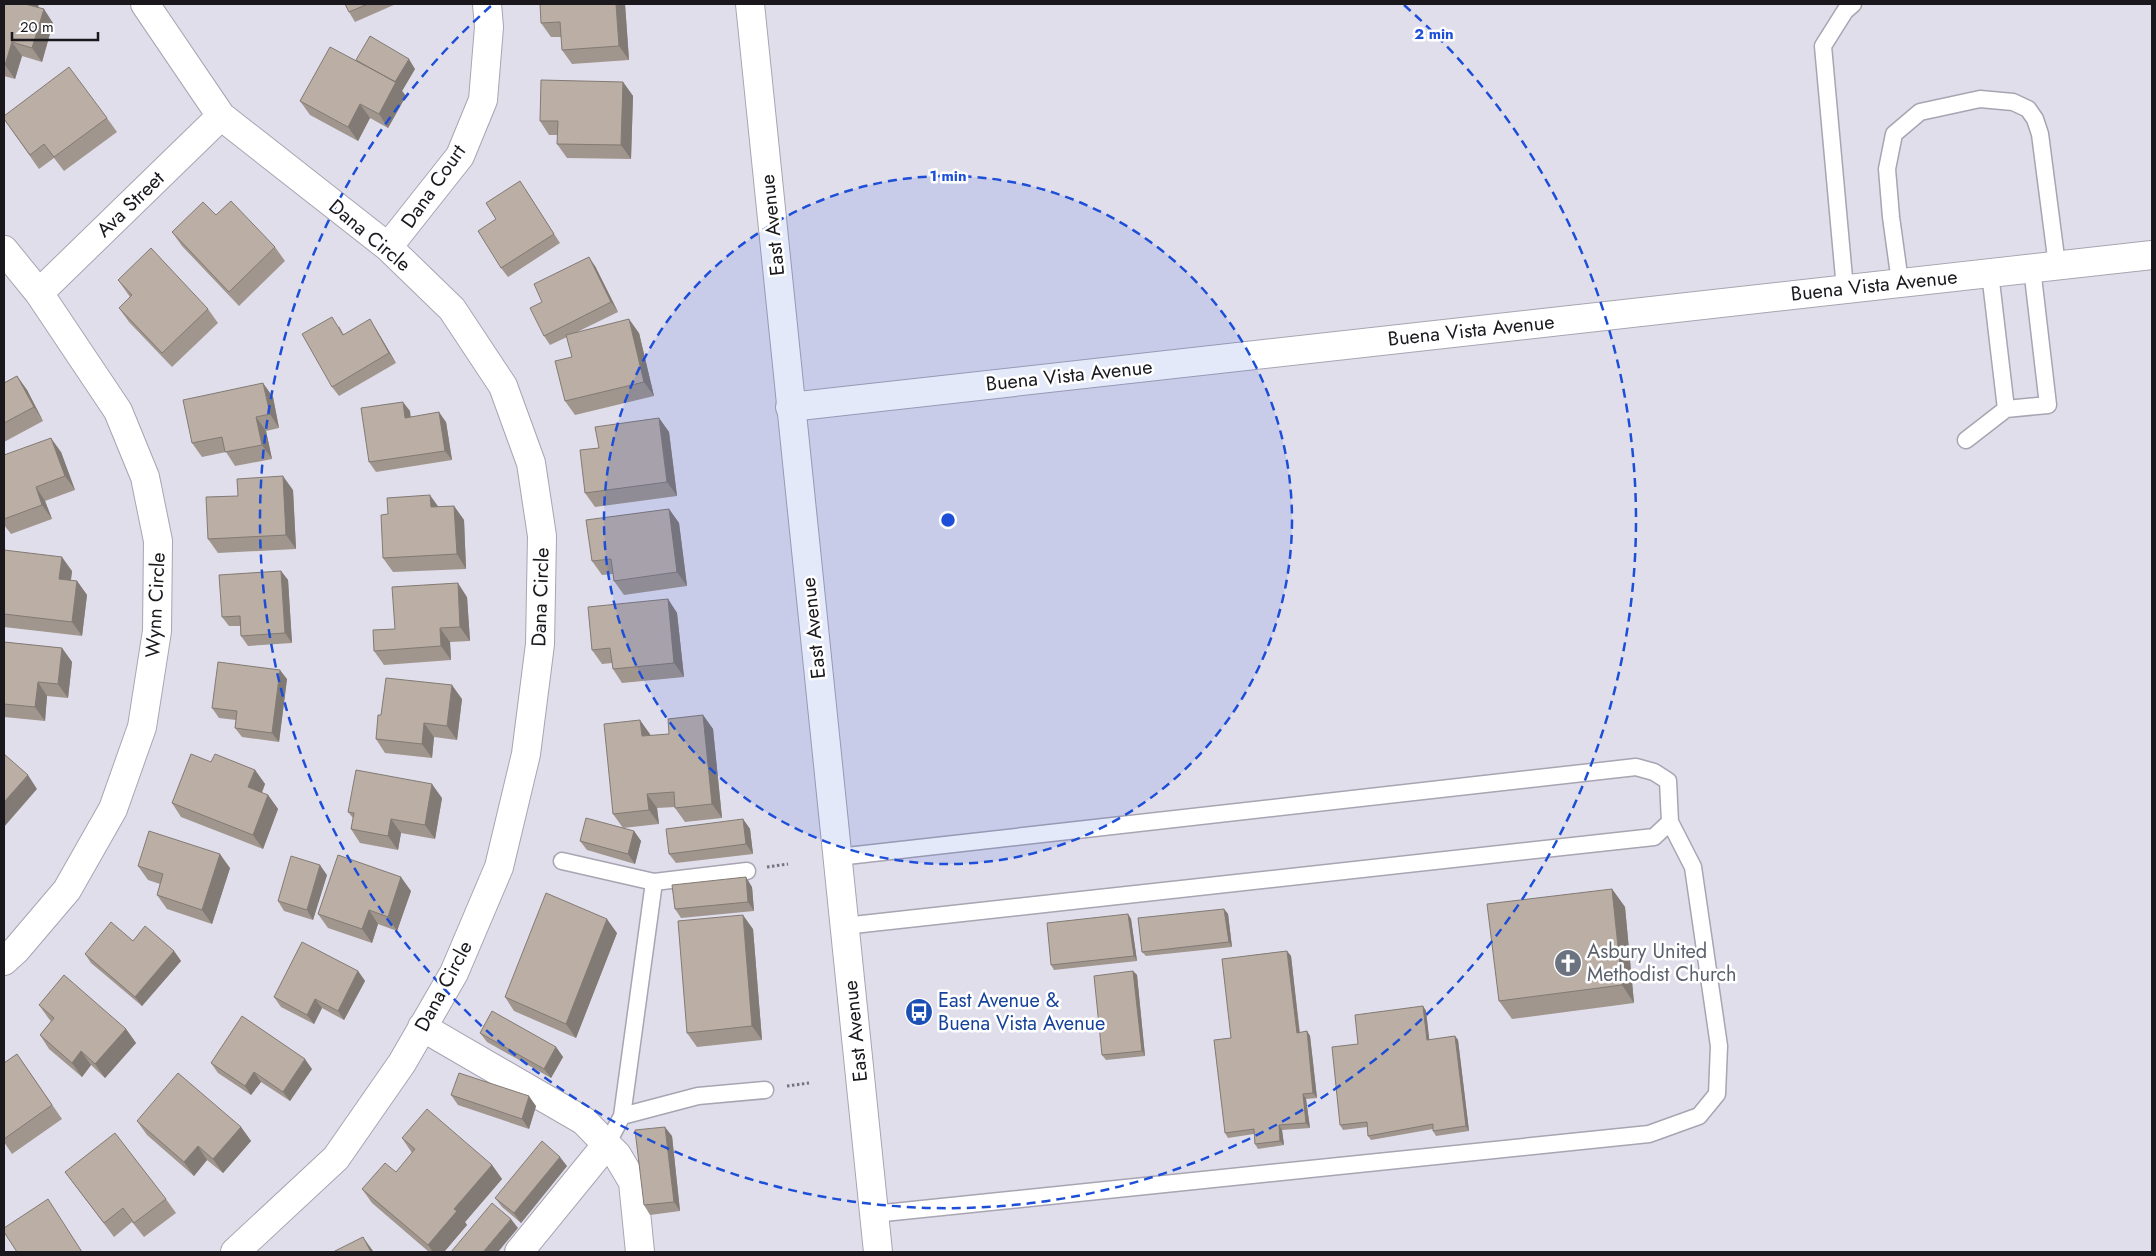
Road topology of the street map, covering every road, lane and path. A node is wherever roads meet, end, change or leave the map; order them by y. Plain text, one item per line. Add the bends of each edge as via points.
1 (145, 4) edge
2 (487, 4) edge
3 (750, 4) edge
4 (1852, 4) edge
5 (220, 116) junction
6 (388, 248) junction
7 (4, 250) edge
8 (2152, 254) edge
9 (2044, 266) junction
10 (1990, 272) junction
11 (1900, 282) junction
12 (1845, 288) junction
13 (39, 293) junction
14 (790, 407) junction
15 (2006, 409) junction
16 (1966, 440) dead end
17 (1670, 822) junction
18 (838, 857) junction
19 (562, 861) dead end
20 (747, 871) dead end
21 (654, 882) junction
22 (844, 926) junction
23 (4, 961) edge
24 (422, 1027) junction
25 (764, 1090) dead end
26 (622, 1116) junction
27 (607, 1144) junction
28 (874, 1214) junction
29 (235, 1252) edge
30 (519, 1252) edge
31 (640, 1252) edge
32 (878, 1252) edge

1 - 5 street, Dana Circle
2 - 6 street, Dana Court via 489,27 483,100 460,156
3 - 14 street, East Avenue
4 - 12 lane via 1844,11 1823,46
5 - 6 street, Dana Circle
5 - 13 street, Ava Street
6 - 24 street, Dana Circle via 452,309 503,386 531,462 542,536 540,644 526,754 499,867 454,974
7 - 13 street, Wynn Circle
8 - 9 street, Buena Vista Avenue
9 - 10 street, Buena Vista Avenue
9 - 11 lane via 2040,134 2035,119 2028,109 2013,102 1980,99 1920,112 1894,134 1887,169
9 - 15 lane via 2048,405
10 - 11 street, Buena Vista Avenue
10 - 15 lane
11 - 12 street, Buena Vista Avenue
12 - 14 street, Buena Vista Avenue
13 - 23 street, Wynn Circle via 118,411 145,477 158,541 157,631 142,727 113,809 67,890
14 - 18 street, East Avenue
15 - 16 lane
17 - 18 lane via 1668,781 1654,772 1636,767
17 - 22 lane via 1654,837
17 - 28 lane via 1693,866 1719,1046 1718,1094 1699,1116 1649,1134
18 - 22 street, East Avenue
19 - 21 lane
20 - 21 lane
21 - 26 lane
22 - 28 street, East Avenue
24 - 27 street via 584,1121
24 - 29 street, Dana Circle via 336,1158
25 - 26 lane via 698,1096
26 - 27 lane
27 - 30 street
27 - 31 street via 633,1182
28 - 32 street, East Avenue

